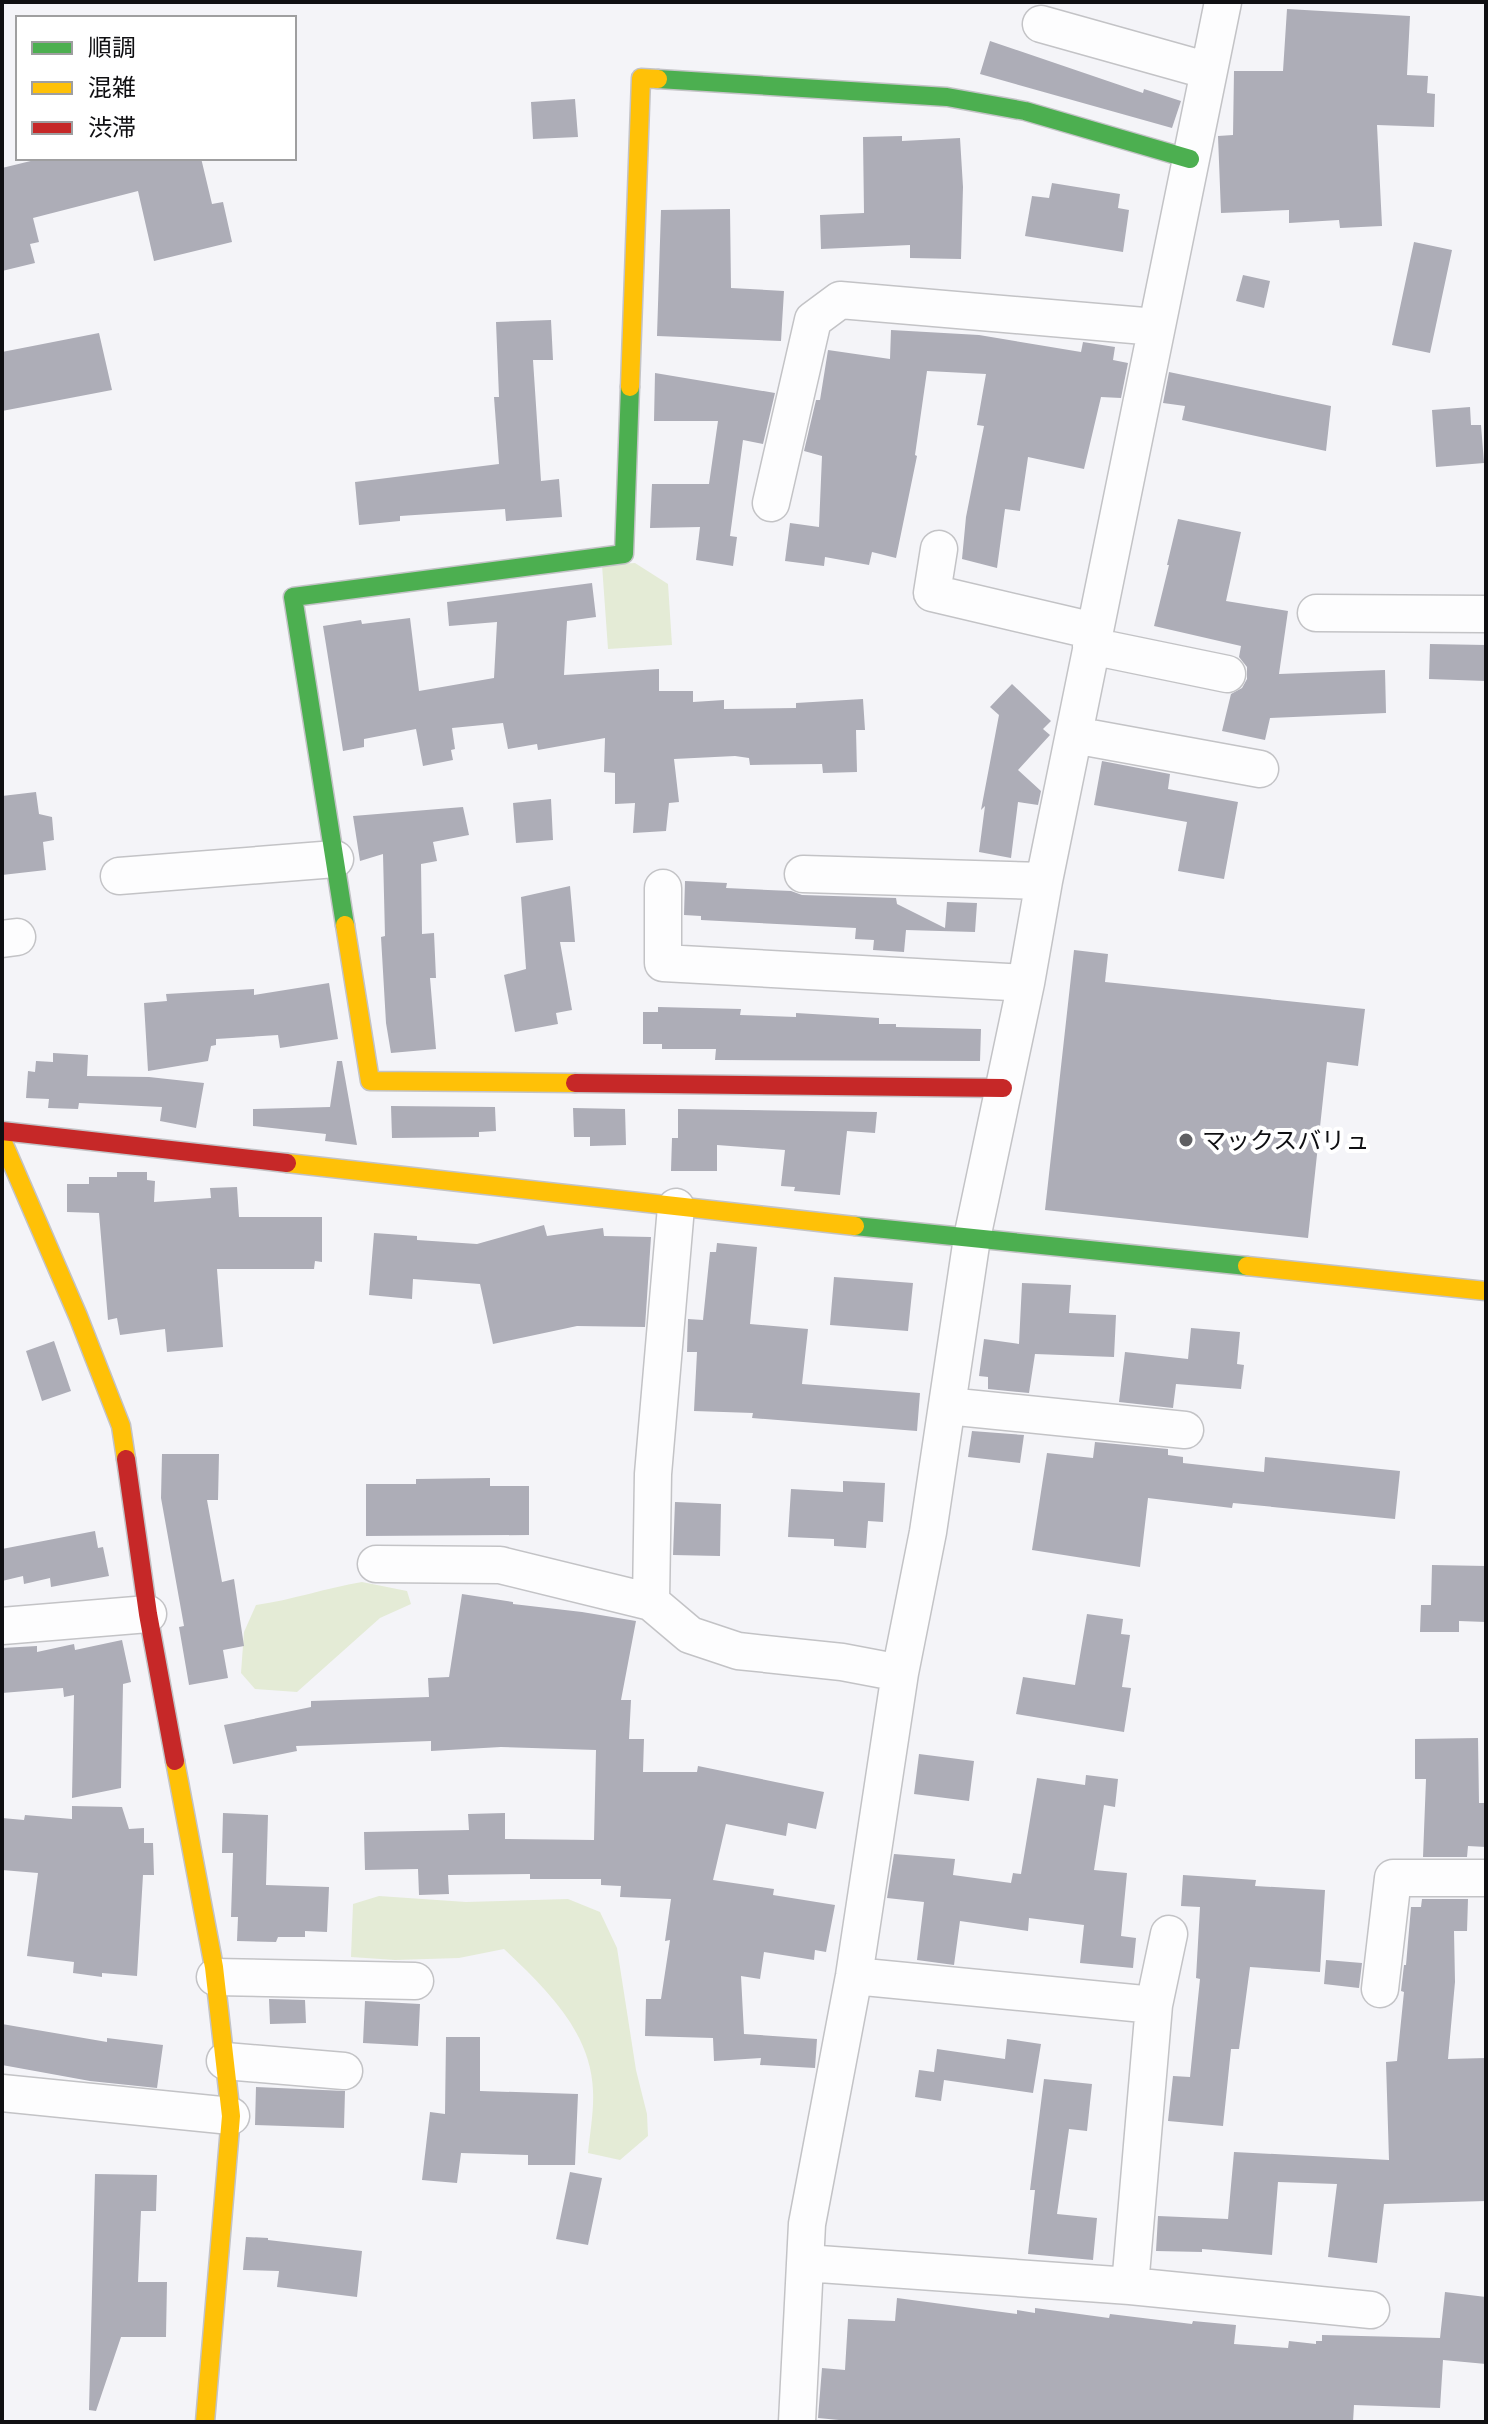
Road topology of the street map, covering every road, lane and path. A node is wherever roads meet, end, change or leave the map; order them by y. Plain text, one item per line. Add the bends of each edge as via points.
1 (1223, 2) edge
2 (1041, 24) dead end
3 (1209, 71) junction
4 (1190, 159) junction
5 (1156, 327) junction
6 (771, 503) dead end
7 (939, 549) dead end
8 (1316, 613) dead end
9 (1486, 614) edge
10 (1093, 638) junction
11 (1227, 674) dead end
12 (1074, 735) junction
13 (1260, 769) dead end
14 (335, 859) junction
15 (803, 874) dead end
16 (119, 876) dead end
17 (1044, 881) junction
18 (663, 888) dead end
19 (1026, 983) junction
20 (1003, 1088) junction
21 (2, 1131) edge
22 (2, 1140) edge
23 (676, 1207) junction
24 (972, 1238) junction
25 (1486, 1291) edge
26 (947, 1406) junction
27 (1185, 1430) dead end
28 (376, 1564) dead end
29 (651, 1602) junction
30 (148, 1614) junction
31 (2, 1626) edge
32 (900, 1673) junction
33 (1486, 1878) edge
34 (1169, 1934) dead end
35 (854, 1976) junction
36 (215, 1977) junction
37 (415, 1981) dead end
38 (1380, 1989) dead end
39 (1154, 2005) junction
40 (225, 2061) junction
41 (344, 2071) dead end
42 (2, 2093) edge
43 (231, 2116) junction
44 (805, 2263) junction
45 (1130, 2286) junction
46 (1371, 2310) dead end
47 (205, 2422) edge
48 (797, 2422) edge

1 - 3 street
2 - 3 street
3 - 4 street
4 - 5 street
4 - 14 street via 1025,111 947,97 641,78 624,554 293,597
5 - 6 street via 840,300 813,320
5 - 10 street
7 - 10 street via 932,593
8 - 9 street
10 - 11 street
10 - 12 street
12 - 13 street
12 - 17 street
14 - 16 street
14 - 20 street via 370,1081
15 - 17 street
17 - 19 street
18 - 19 street via 663,963
19 - 20 street
20 - 24 street
21 - 23 street
22 - 30 street via 121,1426
23 - 24 street
23 - 29 street via 653,1474
24 - 25 street
24 - 26 street
26 - 27 street
26 - 32 street
28 - 29 street via 500,1565
29 - 32 street via 690,1635 738,1651
30 - 31 street
30 - 36 street
32 - 35 street
33 - 38 street via 1393,1878
34 - 39 street
35 - 39 street
35 - 44 street via 807,2224
36 - 37 street
36 - 40 street
39 - 45 street
40 - 41 street
40 - 43 street
42 - 43 street
43 - 47 street
44 - 45 street
44 - 48 street
45 - 46 street

